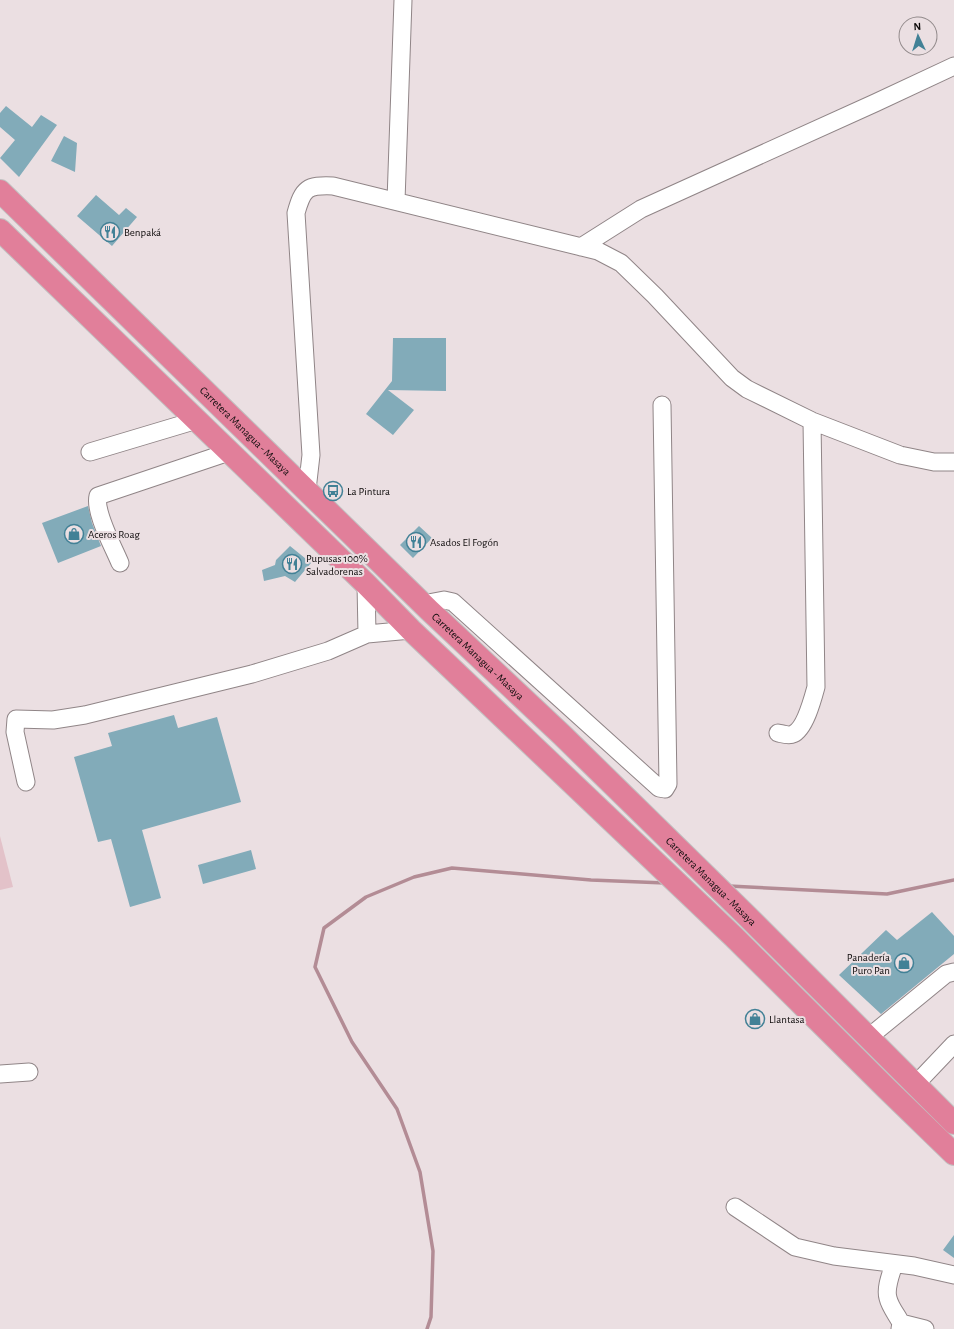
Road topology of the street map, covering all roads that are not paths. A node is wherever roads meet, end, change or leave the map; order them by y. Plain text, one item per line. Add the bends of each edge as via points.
1 (403, 0) edge
2 (954, 66) edge
3 (0, 191) edge
4 (396, 201) junction
5 (34, 224) junction
6 (7, 237) edge
7 (582, 247) junction
8 (64, 253) junction
9 (46, 273) junction
10 (662, 405) dead end
11 (196, 420) junction
12 (812, 421) junction
13 (90, 452) dead end
14 (229, 452) junction
15 (954, 462) edge
16 (307, 490) junction
17 (120, 563) dead end
18 (366, 584) junction
19 (423, 604) junction
20 (411, 630) junction
21 (367, 634) junction
22 (485, 662) junction
23 (778, 733) dead end
24 (26, 782) dead end
25 (954, 972) edge
26 (869, 1037) junction
27 (954, 1044) edge
28 (28, 1072) dead end
29 (0, 1074) edge
30 (916, 1084) junction
31 (954, 1123) edge
32 (954, 1154) edge
33 (735, 1207) dead end
34 (894, 1264) junction
35 (954, 1275) edge
36 (900, 1326) edge
37 (925, 1329) edge

1 - 4 street
2 - 7 street via 641,209
3 - 5 highway, Carretera Managua - Masaya
4 - 7 street
4 - 16 street via 333,186 309,188 300,199 296,213 311,455
5 - 6 highway via 39,232 38,241 31,248 22,249
5 - 8 highway, Carretera Managua - Masaya
6 - 9 highway
7 - 12 street via 598,251 621,263 732,378 747,389
8 - 9 highway via 57,250 49,252 43,258 42,266
8 - 16 highway, Carretera Managua - Masaya
9 - 11 highway
10 - 19 street via 668,784 665,789 659,788 453,602 444,600
11 - 13 street
11 - 14 highway
12 - 15 street via 900,455 934,462
12 - 23 street via 816,687 812,704 795,734
14 - 17 street via 98,496 98,513
14 - 18 highway
16 - 18 highway via 315,518 349,551 360,567
16 - 19 highway, Carretera Managua - Masaya
18 - 20 highway
18 - 21 street
19 - 22 highway, Carretera Managua - Masaya
20 - 21 street
20 - 22 highway via 421,624 433,625 457,645
20 - 32 highway via 706,911
21 - 24 street via 328,650 252,674 85,716 53,720 16,719 15,732
22 - 26 highway, Carretera Managua - Masaya
25 - 26 street via 946,974
26 - 30 highway, Carretera Managua - Masaya
27 - 30 street
28 - 29 street
30 - 31 highway, Carretera Managua - Masaya
33 - 34 street via 795,1247 834,1256
34 - 35 street
34 - 36 street via 887,1297
36 - 37 street

